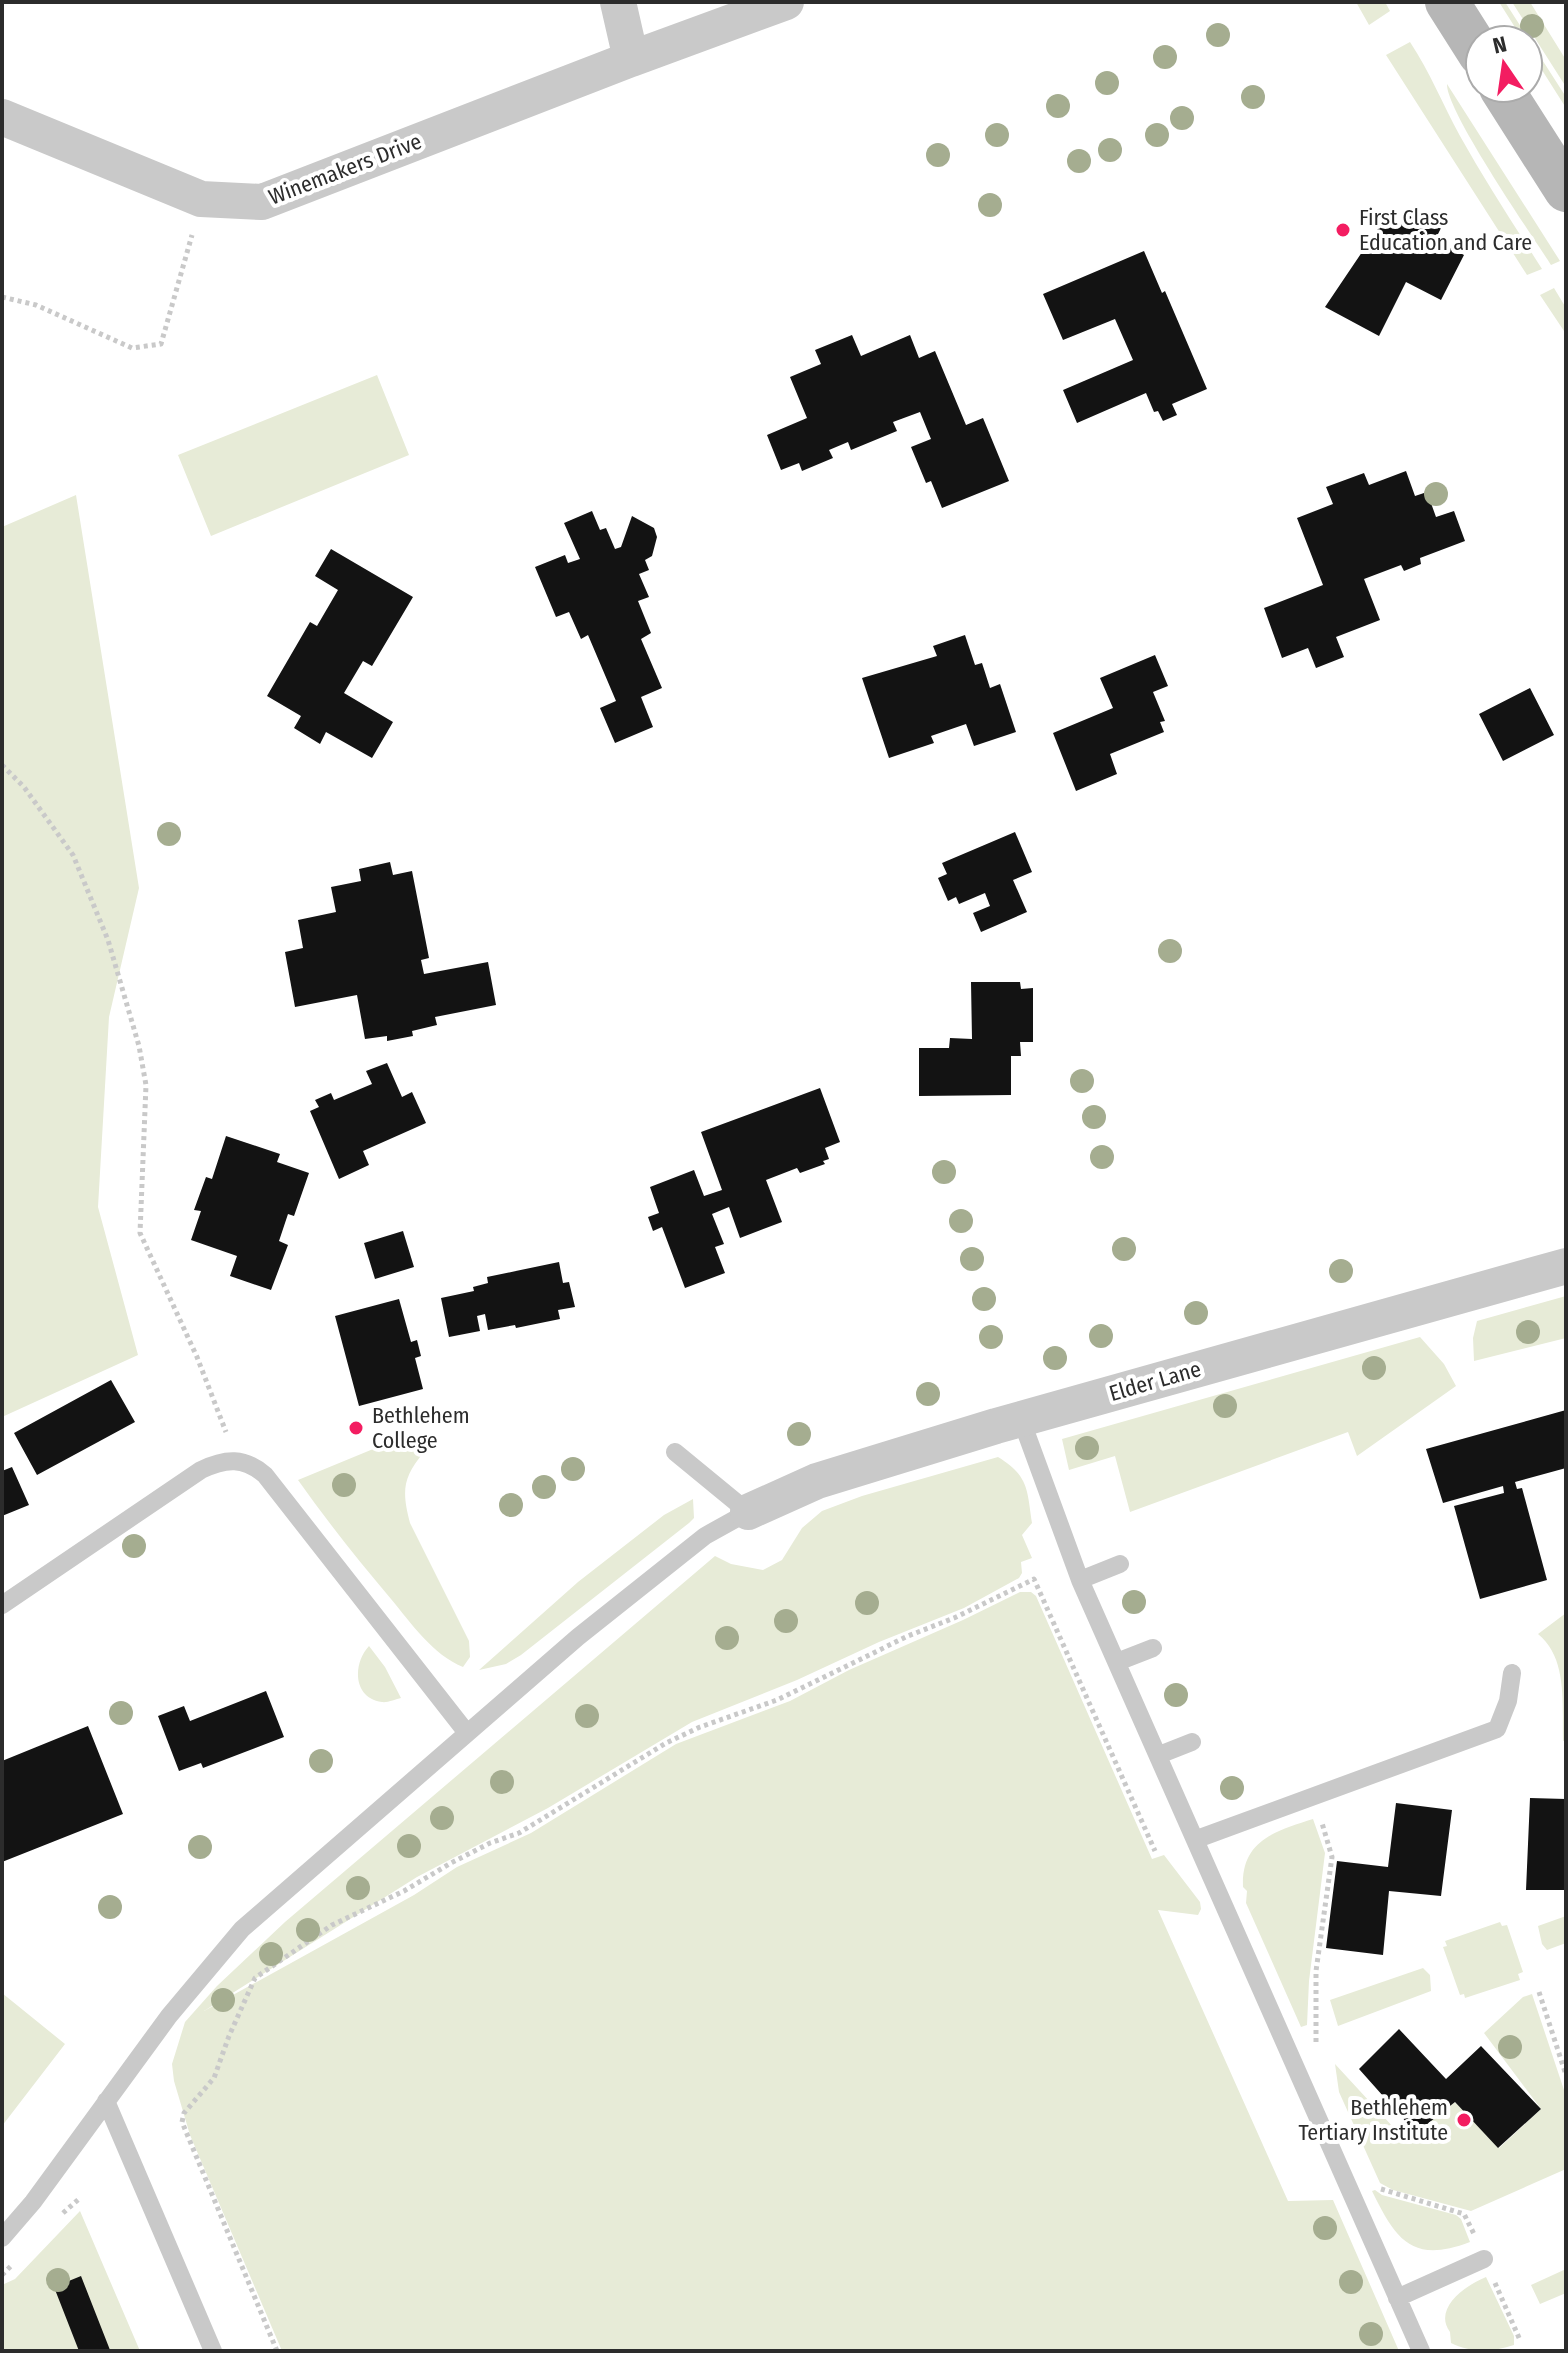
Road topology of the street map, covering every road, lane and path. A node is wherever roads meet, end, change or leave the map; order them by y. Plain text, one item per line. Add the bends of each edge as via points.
1 (618, 2) edge
2 (786, 2) edge
3 (1447, 2) edge
4 (1464, 29) edge
5 (631, 59) junction
6 (1511, 104) edge
7 (2, 117) edge
8 (1566, 190) edge
9 (201, 199) junction
10 (2, 297) edge
11 (2, 765) edge
12 (1566, 1266) edge
13 (1021, 1419) junction
14 (675, 1452) dead end
15 (237, 1459) junction
16 (748, 1512) junction
17 (1120, 1564) dead end
18 (1080, 1580) junction
19 (2, 1605) edge
20 (1153, 1648) dead end
21 (1117, 1662) junction
22 (1512, 1673) dead end
23 (467, 1733) junction
24 (1192, 1742) dead end
25 (1159, 1755) junction
26 (1313, 1796) junction
27 (1197, 1839) junction
28 (1155, 1851) dead end
29 (1539, 1992) dead end
30 (1317, 2053) dead end
31 (1566, 2075) edge
32 (106, 2101) junction
33 (1373, 2181) dead end
34 (2, 2238) edge
35 (1476, 2239) dead end
36 (1487, 2266) joint
37 (1397, 2298) junction
38 (1520, 2340) dead end
39 (213, 2351) edge
40 (277, 2351) edge
41 (1421, 2351) edge

1 - 5 street
2 - 5 street, Winemakers Drive
3 - 4 main road
5 - 9 street, Winemakers Drive via 262,202
6 - 8 main road
7 - 9 street, Winemakers Drive
9 - 10 path via 161,344 132,348 36,305
11 - 15 path via 73,855 108,940 146,1085 140,1233
12 - 13 street, Elder Lane
13 - 16 street, Elder Lane via 817,1481
13 - 18 lane
14 - 16 lane
15 - 19 lane via 201,1470
15 - 23 lane via 265,1475
16 - 23 lane via 705,1536
17 - 18 lane
18 - 21 lane
20 - 21 lane
21 - 25 lane
22 - 26 lane via 1497,1729
23 - 32 lane via 242,1929
24 - 25 lane
25 - 27 lane
26 - 27 lane
26 - 30 path via 1332,1857 1316,1971
27 - 37 lane
28 - 40 path via 1034,1579 777,1700 666,1743 519,1833 332,1925 255,1978 214,2078 182,2122
29 - 31 path
32 - 34 lane
32 - 39 lane
33 - 35 path via 1383,2191 1464,2214
36 - 37 lane
36 - 38 path
37 - 41 lane

